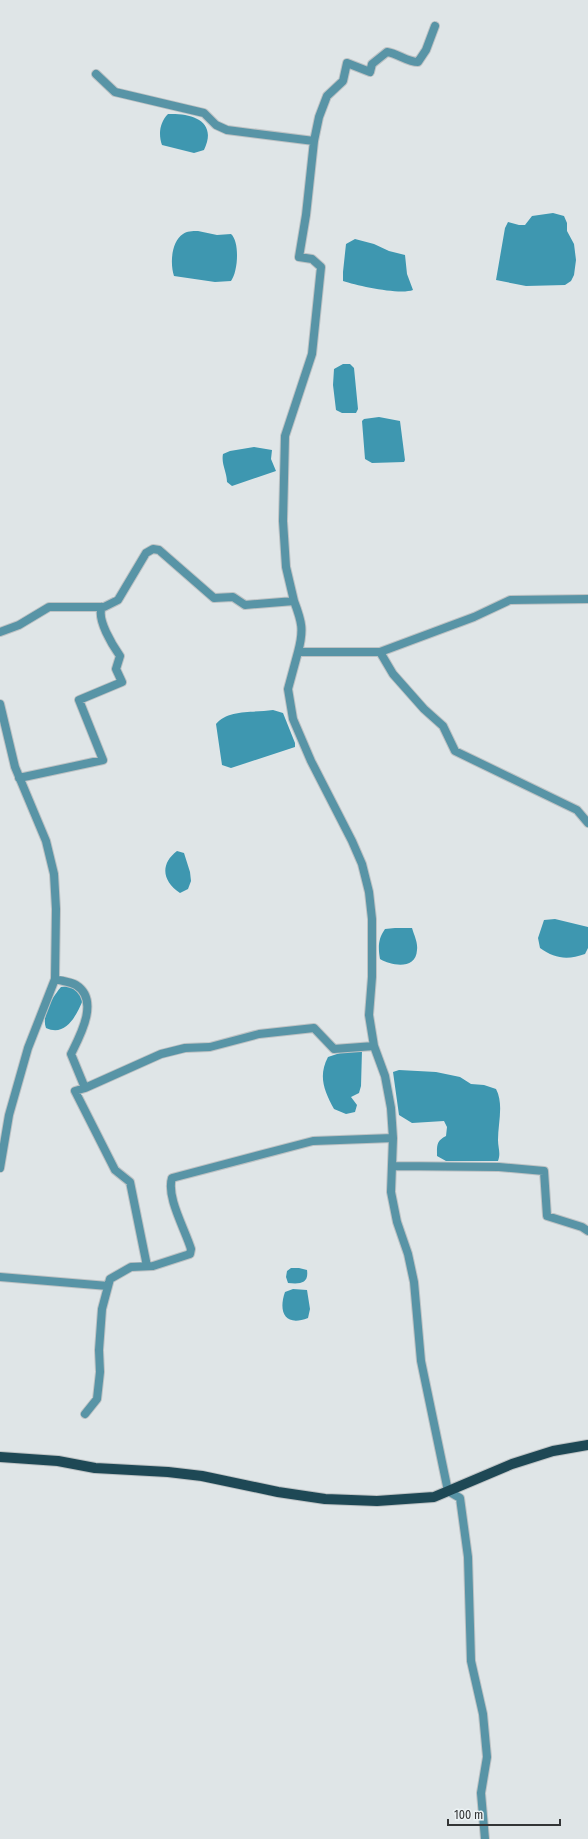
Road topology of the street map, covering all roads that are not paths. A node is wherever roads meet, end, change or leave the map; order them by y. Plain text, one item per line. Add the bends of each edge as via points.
1 (435, 26) dead end
2 (96, 74) dead end
3 (314, 141) junction
4 (588, 599) edge
5 (294, 601) junction
6 (102, 607) junction
7 (0, 632) edge
8 (298, 652) junction
9 (380, 652) junction
10 (0, 704) edge
11 (19, 778) junction
12 (588, 823) edge
13 (55, 979) junction
14 (374, 1046) junction
15 (84, 1088) junction
16 (393, 1138) junction
17 (393, 1166) junction
18 (0, 1168) edge
19 (588, 1232) edge
20 (147, 1266) junction
21 (0, 1277) edge
22 (108, 1286) junction
23 (85, 1414) dead end
24 (588, 1445) edge
25 (0, 1458) edge
26 (448, 1492) junction
27 (485, 1839) edge

1 - 3 street via 426,50 418,62 387,52 372,64 370,72 347,63 343,81 327,96
2 - 3 street via 115,92 204,113 216,125 227,130
3 - 5 street via 299,257 312,259 321,267 312,354 285,436 283,466 286,567
4 - 9 street via 510,600 474,617
5 - 6 street via 245,605 233,597 214,598 159,550 153,549 146,553 118,600
5 - 8 street via 302,620
6 - 7 street via 49,607 19,625
6 - 11 street via 102,622 120,656 116,669 122,682 79,700 103,760
8 - 9 street
8 - 14 street via 288,689 293,719 311,761 352,841 362,864 369,892 372,940 369,1015
9 - 12 street via 393,674 443,726 455,751 577,810
10 - 11 street
11 - 13 street via 46,841 54,874
13 - 15 street via 76,985 87,1002 85,1026 72,1054
13 - 18 street via 28,1048 9,1115
14 - 15 street via 334,1050 314,1028 259,1034 161,1054
14 - 16 street via 385,1076
15 - 20 street via 75,1091 115,1170 130,1182
16 - 17 street
16 - 20 street via 313,1141 172,1178 170,1185 190,1254
17 - 19 street via 499,1167 544,1171 547,1216 582,1227
17 - 26 street via 391,1192 414,1282 421,1361
20 - 22 street via 131,1267 110,1279
21 - 22 street
22 - 23 street via 102,1309 97,1399
24 - 26 main road via 553,1451 512,1464
25 - 26 main road via 58,1461 95,1468 202,1476 325,1499 413,1499 434,1497
26 - 27 street via 460,1498 468,1557 471,1661 483,1714 487,1757 481,1793

